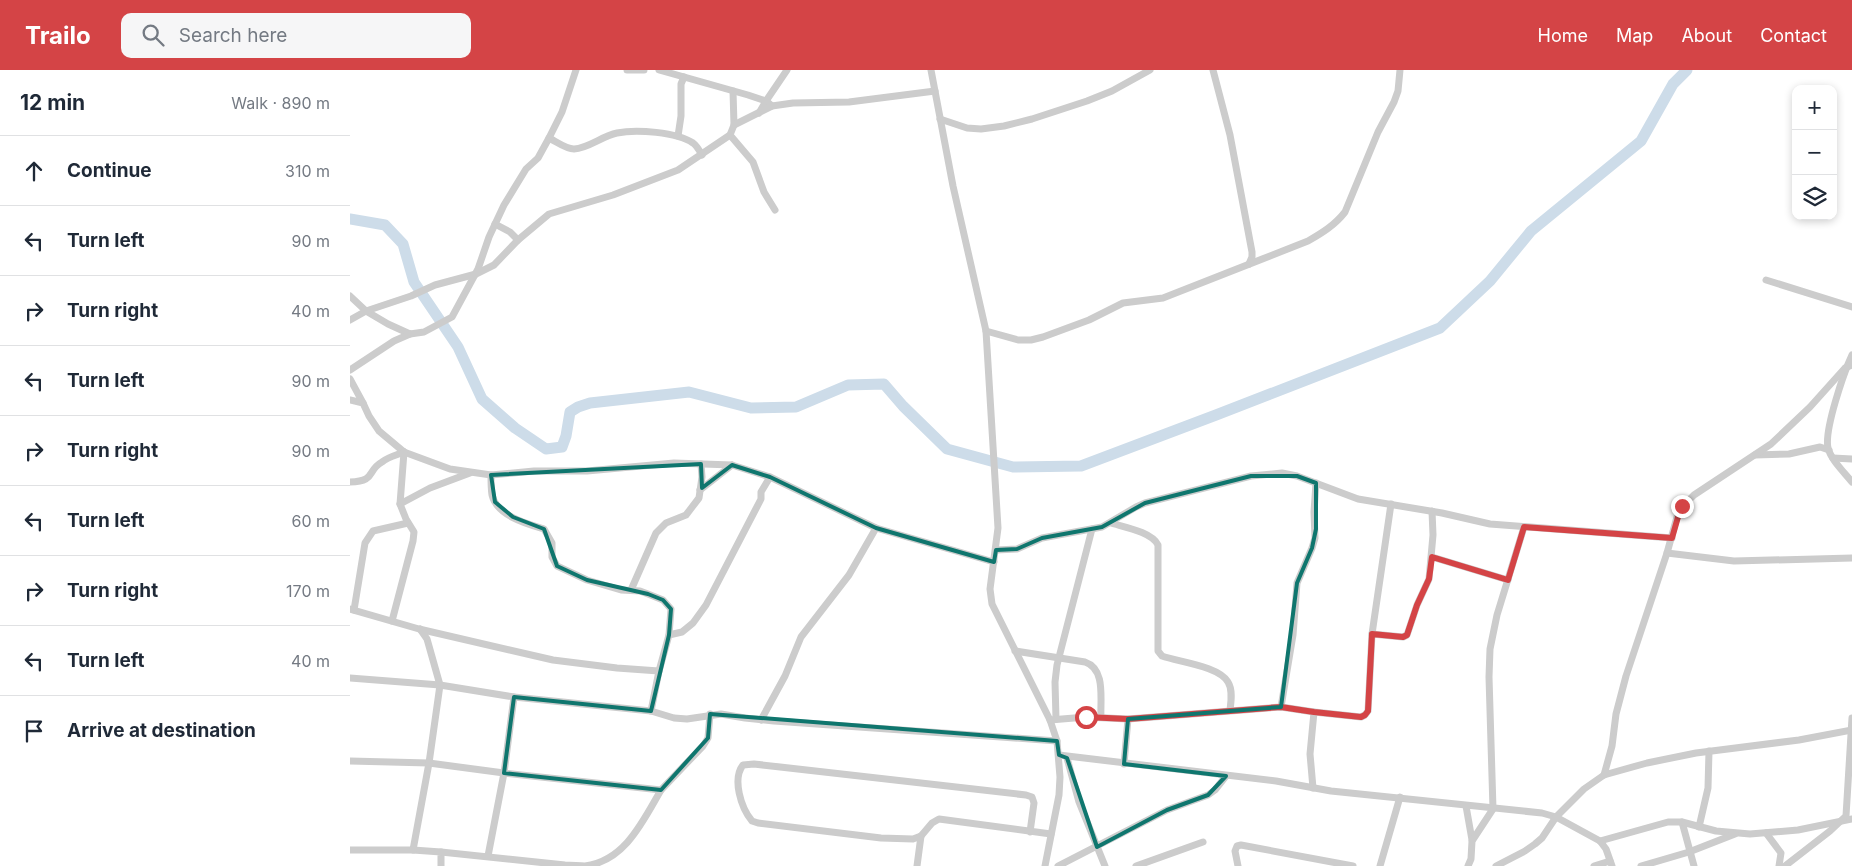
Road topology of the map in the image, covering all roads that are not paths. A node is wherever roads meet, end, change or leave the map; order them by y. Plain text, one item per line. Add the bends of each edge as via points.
1 (576, 70) edge
2 (627, 70) edge
3 (644, 70) edge
4 (659, 70) edge
5 (787, 70) edge
6 (940, 70) edge
7 (1150, 70) edge
8 (1213, 70) edge
9 (1400, 70) edge
10 (931, 71) edge
11 (684, 77) junction
12 (733, 91) junction
13 (935, 91) junction
14 (766, 101) junction
15 (772, 106) junction
16 (760, 114) junction
17 (940, 119) junction
18 (734, 125) junction
19 (730, 135) junction
20 (678, 136) junction
21 (550, 138) junction
22 (702, 155) junction
23 (775, 210) dead end
24 (495, 224) junction
25 (518, 240) junction
26 (1249, 264) junction
27 (476, 274) junction
28 (1766, 280) dead end
29 (350, 296) edge
30 (1852, 307) edge
31 (366, 311) junction
32 (350, 320) edge
33 (986, 331) junction
34 (410, 334) junction
35 (1852, 355) edge
36 (1849, 366) edge
37 (350, 370) edge
38 (350, 379) edge
39 (350, 400) edge
40 (363, 403) junction
41 (1829, 450) junction
42 (404, 452) junction
43 (1755, 455) junction
44 (1833, 458) junction
45 (1852, 459) edge
46 (701, 464) junction
47 (732, 465) junction
48 (471, 473) junction
49 (491, 475) junction
50 (770, 477) junction
51 (350, 482) edge
52 (1852, 482) edge
53 (1316, 483) junction
54 (700, 490) junction
55 (400, 504) junction
56 (1392, 504) junction
57 (1432, 511) junction
58 (408, 523) junction
59 (1111, 523) junction
60 (1524, 527) junction
61 (876, 528) junction
62 (1092, 530) junction
63 (1672, 538) junction
64 (996, 550) junction
65 (1667, 553) junction
66 (1432, 557) junction
67 (1852, 558) edge
68 (994, 562) junction
69 (1508, 580) junction
70 (631, 590) junction
71 (352, 610) edge
72 (392, 621) junction
73 (419, 629) junction
74 (1372, 634) junction
75 (669, 635) junction
76 (1014, 652) junction
77 (1059, 658) junction
78 (659, 671) junction
79 (350, 678) edge
80 (440, 685) junction
81 (514, 697) junction
82 (1281, 707) junction
83 (1230, 710) junction
84 (651, 711) junction
85 (1314, 712) junction
86 (710, 714) junction
87 (1101, 717) junction
88 (1852, 718) edge
89 (1053, 719) junction
90 (1128, 719) junction
91 (761, 720) junction
92 (1851, 730) edge
93 (1057, 741) junction
94 (1709, 751) junction
95 (1059, 755) junction
96 (1066, 758) junction
97 (350, 761) edge
98 (429, 763) junction
99 (1124, 764) junction
100 (504, 773) junction
101 (1604, 775) junction
102 (1226, 776) junction
103 (1313, 788) junction
104 (660, 790) junction
105 (1400, 797) junction
106 (1466, 806) junction
107 (1493, 809) junction
108 (1556, 818) junction
109 (1852, 819) edge
110 (1682, 822) junction
111 (1841, 822) junction
112 (1699, 826) junction
113 (1030, 832) junction
114 (1766, 833) junction
115 (1051, 834) junction
116 (1736, 834) junction
117 (921, 836) junction
118 (1472, 841) junction
119 (1600, 841) junction
120 (1203, 842) dead end
121 (1097, 847) junction
122 (350, 850) edge
123 (413, 850) junction
124 (441, 852) junction
125 (1689, 852) junction
126 (488, 856) junction
127 (1611, 863) edge
128 (441, 866) edge
129 (917, 866) edge
130 (1045, 866) edge
131 (1058, 866) edge
132 (1105, 866) edge
133 (1136, 866) edge
134 (1238, 866) edge
135 (1353, 866) edge
136 (1380, 866) edge
137 (1468, 866) edge
138 (1498, 866) edge
139 (1594, 866) edge
140 (1641, 866) edge
141 (1694, 866) edge
142 (1779, 866) edge
143 (1785, 866) edge

1 - 21 street
2 - 3 street
4 - 11 street
5 - 14 street
6 - 10 street
7 - 17 street via 1087,101 1004,126 967,128
8 - 26 street via 1232,144 1252,252
9 - 26 street via 1394,102 1345,212 1338,221 1308,241
10 - 13 street
11 - 12 street
11 - 20 street
12 - 14 street
12 - 18 street
13 - 15 street via 849,102
13 - 17 street
14 - 15 street
14 - 16 street
15 - 16 street
16 - 18 street
17 - 33 street
18 - 19 street
19 - 22 street
19 - 23 street via 753,162
20 - 21 street via 619,132 572,149
20 - 22 street via 692,142
21 - 24 street via 538,158 526,169
22 - 25 street via 656,179 549,214
24 - 25 street
24 - 27 street
25 - 27 street via 494,265
26 - 33 street via 1163,298 1123,303 1043,337 1018,340
27 - 31 street via 435,285
27 - 34 street via 452,317 424,332
28 - 30 street
29 - 31 street
31 - 32 street
31 - 34 street
33 - 64 street via 996,481
34 - 37 street
35 - 36 street
36 - 41 street via 1827,438
36 - 43 street via 1772,444
38 - 40 street
39 - 40 street
40 - 42 street via 379,431
41 - 43 street via 1820,447 1789,454
41 - 44 street
42 - 48 street
42 - 51 street via 383,461 362,481
42 - 55 street
43 - 63 street via 1682,506
44 - 45 street
44 - 52 street
46 - 47 street
46 - 49 street
46 - 54 street
47 - 50 street
47 - 54 street
48 - 49 street
48 - 55 street via 430,488
49 - 70 street via 495,502 505,513 544,529 552,543 552,557 557,566 587,580
50 - 61 street
50 - 75 street via 706,605 693,624 682,632
53 - 56 street via 1358,499
53 - 59 street via 1282,473 1251,476 1136,507
53 - 82 street via 1315,538 1297,583
54 - 70 street via 686,515 666,523 656,533
55 - 58 street
56 - 57 street
56 - 74 street
57 - 60 street via 1490,524
57 - 66 street
58 - 71 street via 373,531 369,535
58 - 72 street via 414,532 413,541
59 - 62 street
59 - 83 street via 1149,536 1158,545 1158,651 1162,656 1221,675 1231,690
60 - 63 street
60 - 69 street
61 - 68 street
61 - 91 street via 849,575 801,637 785,676
62 - 64 street via 1042,538 1017,549
62 - 77 street
63 - 65 street
64 - 68 street
65 - 67 street via 1734,561
65 - 101 street via 1626,676
66 - 69 street
66 - 74 street via 1429,579 1407,635
68 - 76 street via 990,590 992,604
69 - 107 street via 1490,649
70 - 75 street via 666,602 671,609
71 - 72 street
72 - 73 street
73 - 78 street via 566,662
73 - 80 street via 427,638
74 - 85 street via 1368,711 1361,717
75 - 78 street
76 - 77 street
76 - 89 street
77 - 87 street via 1093,664 1098,671
77 - 89 street
78 - 84 street
79 - 80 street
80 - 81 street
80 - 98 street
81 - 84 street
81 - 100 street
82 - 83 street
82 - 85 street
83 - 90 street
84 - 86 street via 687,719
85 - 103 street via 1310,754
86 - 91 street
86 - 104 street via 708,738 703,746
87 - 89 street
87 - 90 street
88 - 92 street
89 - 93 street
90 - 99 street
91 - 93 street
92 - 94 street
92 - 111 street via 1847,813
93 - 95 street
94 - 101 street
94 - 112 street via 1708,788
95 - 96 street
95 - 115 street via 1059,794
96 - 99 street
96 - 121 street
97 - 98 street
98 - 100 street
98 - 123 street
99 - 102 street
100 - 104 street
100 - 126 street
101 - 108 street via 1584,789
102 - 103 street
102 - 121 street via 1208,795 1167,810
103 - 105 street
104 - 126 street via 628,842 602,861 586,866
105 - 106 street
105 - 136 street
106 - 107 street
106 - 118 street
107 - 108 street via 1528,810
107 - 118 street
108 - 119 street
108 - 138 street via 1535,844
109 - 111 street
110 - 112 street
110 - 119 street via 1668,822
110 - 125 street
111 - 114 street
111 - 143 street
112 - 116 street
113 - 115 street
113 - 117 street via 939,819
113 - 117 street via 1034,802 1026,795 754,764 743,765 740,769 740,802 752,821 881,838 913,839
114 - 116 street
114 - 142 street via 1781,853
115 - 130 street
116 - 125 street
117 - 129 street
118 - 137 street
119 - 127 street
120 - 133 street
121 - 131 street
121 - 132 street
122 - 123 street
123 - 124 street
124 - 126 street
124 - 128 street
125 - 140 street
125 - 141 street
127 - 139 street
134 - 135 street via 1235,851 1241,845

